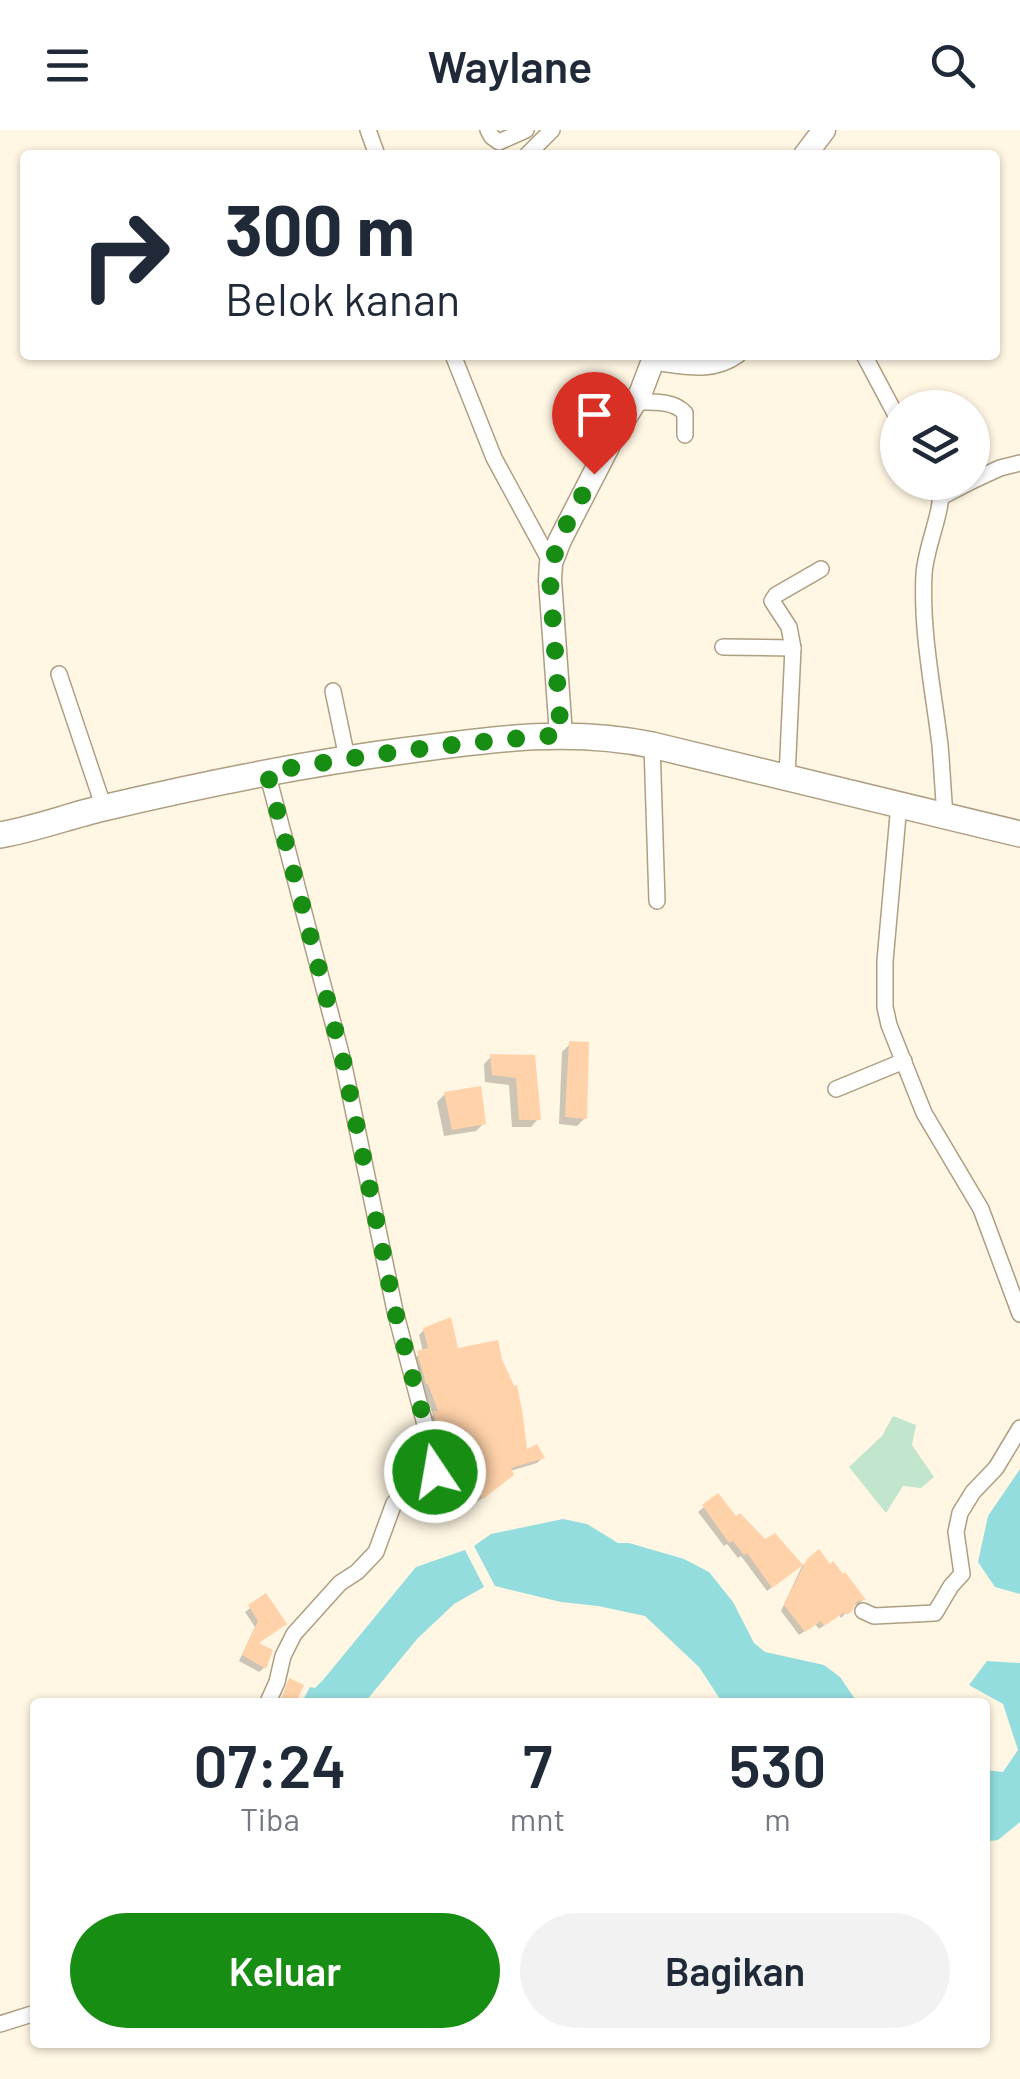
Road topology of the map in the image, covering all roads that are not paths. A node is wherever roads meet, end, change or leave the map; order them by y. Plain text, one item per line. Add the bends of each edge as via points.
1 (488, 130) edge
2 (526, 130) edge
3 (552, 130) edge
4 (824, 130) edge
5 (531, 150) edge
6 (809, 150) edge
7 (455, 360) edge
8 (654, 360) edge
9 (661, 360) edge
10 (728, 360) edge
11 (867, 360) edge
12 (883, 390) edge
13 (635, 402) junction
14 (685, 435) dead end
15 (1020, 463) edge
16 (990, 473) edge
17 (939, 500) edge
18 (552, 563) junction
19 (821, 569) dead end
20 (723, 647) dead end
21 (793, 648) junction
22 (59, 674) dead end
23 (333, 691) dead end
24 (561, 735) junction
25 (652, 745) junction
26 (348, 758) junction
27 (267, 772) junction
28 (787, 777) junction
29 (900, 804) junction
30 (104, 808) junction
31 (945, 815) junction
32 (0, 834) edge
33 (1020, 834) edge
34 (657, 900) dead end
35 (904, 1060) junction
36 (836, 1088) dead end
37 (1020, 1314) edge
38 (1020, 1428) edge
39 (863, 1610) dead end
40 (270, 1698) edge
41 (30, 2015) edge
42 (0, 2024) edge

1 - 2 street via 499,142
3 - 5 street
4 - 6 street
7 - 18 street via 494,458
8 - 13 street
9 - 10 street via 713,368
11 - 12 street
13 - 14 street via 680,408
13 - 18 street
15 - 16 street
17 - 31 street via 924,609
18 - 24 street
19 - 21 street via 772,601
20 - 21 street
21 - 28 street
22 - 30 street
23 - 26 street
24 - 25 main road
24 - 26 main road
25 - 28 main road
25 - 34 street
26 - 27 main road
27 - 30 main road
27 - 40 street via 343,1060 395,1311 436,1466 394,1504 376,1552 294,1634
28 - 29 main road
29 - 31 main road
29 - 35 street via 884,993
30 - 32 main road
31 - 33 main road
35 - 36 street
35 - 37 street via 924,1114 981,1210
38 - 39 street via 960,1513 962,1574 935,1614 874,1616
41 - 42 street

